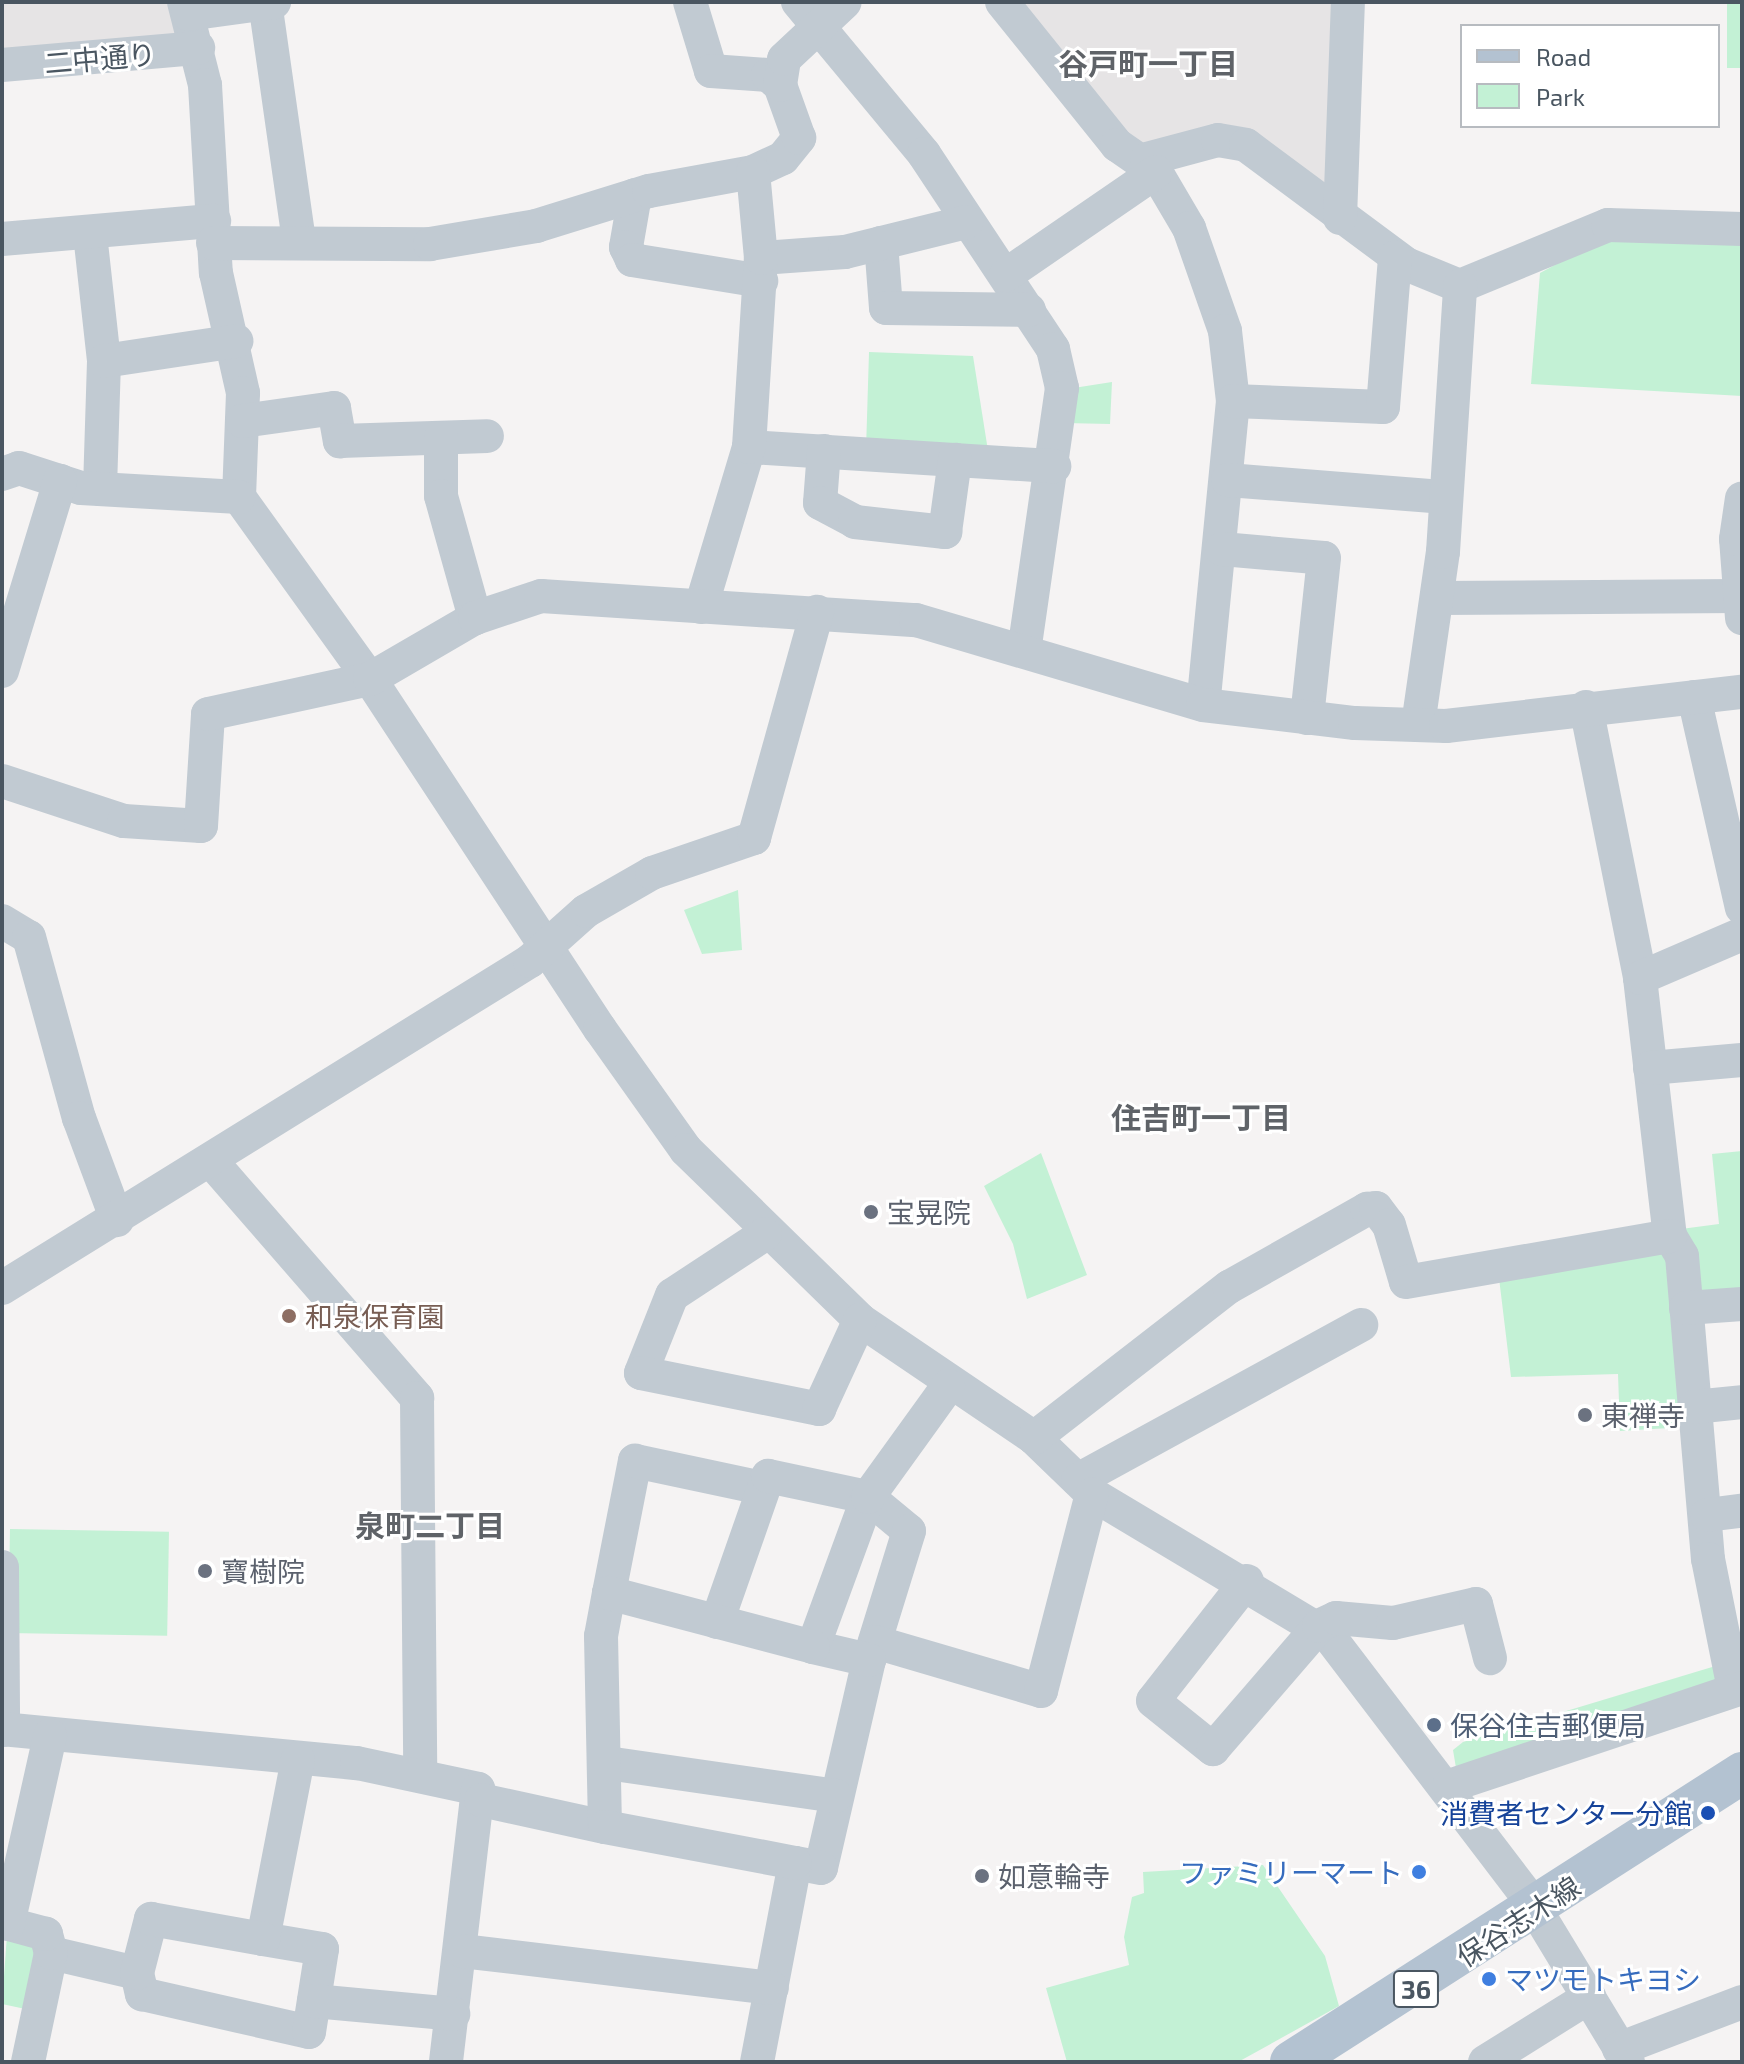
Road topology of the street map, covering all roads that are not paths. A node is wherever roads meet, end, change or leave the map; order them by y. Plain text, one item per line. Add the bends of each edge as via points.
1 (690, 2) edge
2 (845, 2) edge
3 (1002, 2) edge
4 (1348, 2) edge
5 (268, 3) edge
6 (186, 8) edge
7 (807, 14) edge
8 (198, 48) junction
9 (2, 65) edge
10 (780, 85) junction
11 (1151, 166) junction
12 (753, 172) junction
13 (635, 195) junction
14 (1340, 218) junction
15 (966, 222) junction
16 (1742, 229) edge
17 (214, 232) junction
18 (90, 234) junction
19 (2, 239) edge
20 (299, 240) junction
21 (881, 243) junction
22 (1395, 257) junction
23 (761, 269) junction
24 (1006, 275) junction
25 (1460, 286) junction
26 (1029, 310) junction
27 (236, 341) junction
28 (104, 361) junction
29 (1233, 401) junction
30 (242, 421) junction
31 (487, 436) dead end
32 (441, 438) junction
33 (749, 447) junction
34 (824, 451) junction
35 (955, 460) junction
36 (1054, 466) junction
37 (2, 474) edge
38 (1228, 480) junction
39 (60, 481) junction
40 (100, 489) junction
41 (239, 497) junction
42 (1445, 497) junction
43 (1742, 498) edge
44 (1222, 549) junction
45 (15, 582) edge
46 (1438, 598) junction
47 (701, 607) junction
48 (1740, 607) edge
49 (817, 612) junction
50 (475, 618) junction
51 (1024, 651) junction
52 (2, 671) edge
53 (370, 679) junction
54 (1742, 692) edge
55 (1694, 697) junction
56 (1203, 705) junction
57 (1586, 707) junction
58 (1307, 718) junction
59 (1418, 725) junction
60 (2, 781) edge
61 (1742, 908) edge
62 (2, 921) edge
63 (1742, 934) edge
64 (543, 946) junction
65 (1640, 978) junction
66 (1742, 1060) edge
67 (1650, 1068) junction
68 (212, 1162) junction
69 (117, 1220) junction
70 (765, 1234) junction
71 (1670, 1236) junction
72 (2, 1288) edge
73 (1742, 1304) edge
74 (1686, 1308) junction
75 (860, 1320) junction
76 (1361, 1325) dead end
77 (948, 1386) junction
78 (1742, 1402) edge
79 (1694, 1407) junction
80 (1034, 1438) junction
81 (1085, 1487) junction
82 (762, 1488) junction
83 (868, 1497) junction
84 (1742, 1511) edge
85 (1707, 1515) junction
86 (2, 1567) edge
87 (1247, 1581) junction
88 (2, 1583) edge
89 (609, 1593) junction
90 (717, 1622) junction
91 (1319, 1626) junction
92 (813, 1647) junction
93 (872, 1651) junction
94 (1490, 1658) dead end
95 (1738, 1688) edge
96 (2, 1730) edge
97 (50, 1736) junction
98 (298, 1759) junction
99 (607, 1763) junction
100 (420, 1771) junction
101 (1742, 1773) edge
102 (1449, 1786) junction
103 (836, 1796) junction
104 (481, 1800) junction
105 (605, 1827) junction
106 (795, 1863) junction
107 (1536, 1909) junction
108 (263, 1939) junction
109 (462, 1951) junction
110 (51, 1953) junction
111 (137, 1973) junction
112 (772, 1988) junction
113 (1589, 1997) junction
114 (314, 2001) junction
115 (1742, 2002) edge
116 (453, 2014) junction
117 (1623, 2055) edge
118 (1501, 2058) edge
119 (28, 2062) edge
120 (446, 2062) edge
121 (757, 2062) edge
122 (1291, 2062) edge

1 - 10 street via 711,71 768,75
2 - 7 street
3 - 11 street via 1117,145
4 - 14 street
5 - 6 street
5 - 20 street
6 - 8 street
7 - 10 street via 784,59
7 - 15 street via 924,154
8 - 9 street, 二中通り
8 - 17 street
10 - 12 street via 799,138 783,158
11 - 14 street via 1218,140 1246,145
11 - 24 street
11 - 29 street via 1189,228 1225,331
12 - 13 street
12 - 23 street
13 - 20 street via 536,226 430,244
13 - 23 street via 626,247 632,260
14 - 22 street
15 - 21 street
15 - 24 street
16 - 25 street via 1608,225
17 - 18 street
17 - 20 street
17 - 27 street
18 - 19 street
18 - 28 street
21 - 23 street
21 - 26 street via 886,308
22 - 25 street
22 - 29 street via 1383,407
23 - 33 street
24 - 26 street
25 - 42 street
26 - 36 street via 1053,349 1062,388
27 - 28 street
27 - 30 street
28 - 40 street
29 - 38 street
30 - 32 street via 334,408 340,441
30 - 41 street
31 - 32 street
32 - 50 street via 441,496
33 - 34 street
33 - 47 street
34 - 35 street
34 - 35 street via 820,503 855,522 945,532
35 - 36 street
36 - 51 street
37 - 39 street via 19,468
38 - 42 street
38 - 44 street
39 - 40 street
39 - 45 street
40 - 41 street
41 - 53 street
42 - 46 street
43 - 48 street
44 - 56 street
44 - 58 street via 1324,558
45 - 52 street
46 - 48 street
46 - 59 street
47 - 49 street
47 - 50 street via 541,596
49 - 51 street via 916,620
49 - 64 street via 754,838 652,873
50 - 53 street
51 - 56 street
53 - 60 street via 208,714 201,826 124,821
53 - 64 street
54 - 55 street
55 - 57 street
55 - 61 street
56 - 58 street
57 - 59 street
57 - 65 street
58 - 59 street
62 - 69 street via 29,937 79,1118
63 - 65 street
64 - 68 street via 530,961
64 - 70 street via 686,1150
65 - 67 street
66 - 67 street
67 - 71 street
68 - 69 street
68 - 100 street via 417,1398
69 - 72 street
70 - 75 street
70 - 75 street via 672,1295 641,1373 819,1409
71 - 74 street via 1682,1256
71 - 80 street via 1406,1282 1389,1225 1376,1208 1367,1209 1229,1287
73 - 74 street
74 - 79 street
75 - 77 street
76 - 81 street
77 - 80 street
77 - 83 street
78 - 79 street
79 - 85 street
80 - 81 street
81 - 87 street
81 - 93 street via 1041,1691
82 - 83 street via 768,1476 781,1477
82 - 89 street via 635,1461
82 - 90 street
83 - 92 street
83 - 93 street via 889,1510 910,1538
84 - 85 street
85 - 95 street
86 - 88 street
87 - 91 street
87 - 91 street via 1153,1701 1213,1749
88 - 96 street
89 - 90 street
89 - 99 street via 601,1636
90 - 92 street
91 - 94 street via 1336,1618 1393,1623 1476,1604
91 - 102 street
92 - 93 street
93 - 103 street
95 - 102 street
96 - 97 street
97 - 98 street
97 - 110 street via 8,1924 46,1934
98 - 100 street
98 - 108 street
99 - 103 street
99 - 105 street
100 - 104 street via 478,1789
101 - 107 main road, 保谷志木線 / 36
102 - 107 street
103 - 106 street via 821,1868
104 - 105 street
104 - 109 street
105 - 106 street
106 - 112 street
107 - 113 street
107 - 122 main road, 保谷志木線 / 36
108 - 111 street via 151,1919
108 - 114 street via 322,1949
109 - 112 street
109 - 116 street
110 - 111 street
110 - 119 street
111 - 114 street via 142,1994 309,2032
112 - 121 street
113 - 117 street
113 - 118 street
114 - 116 street
115 - 117 street
116 - 120 street

